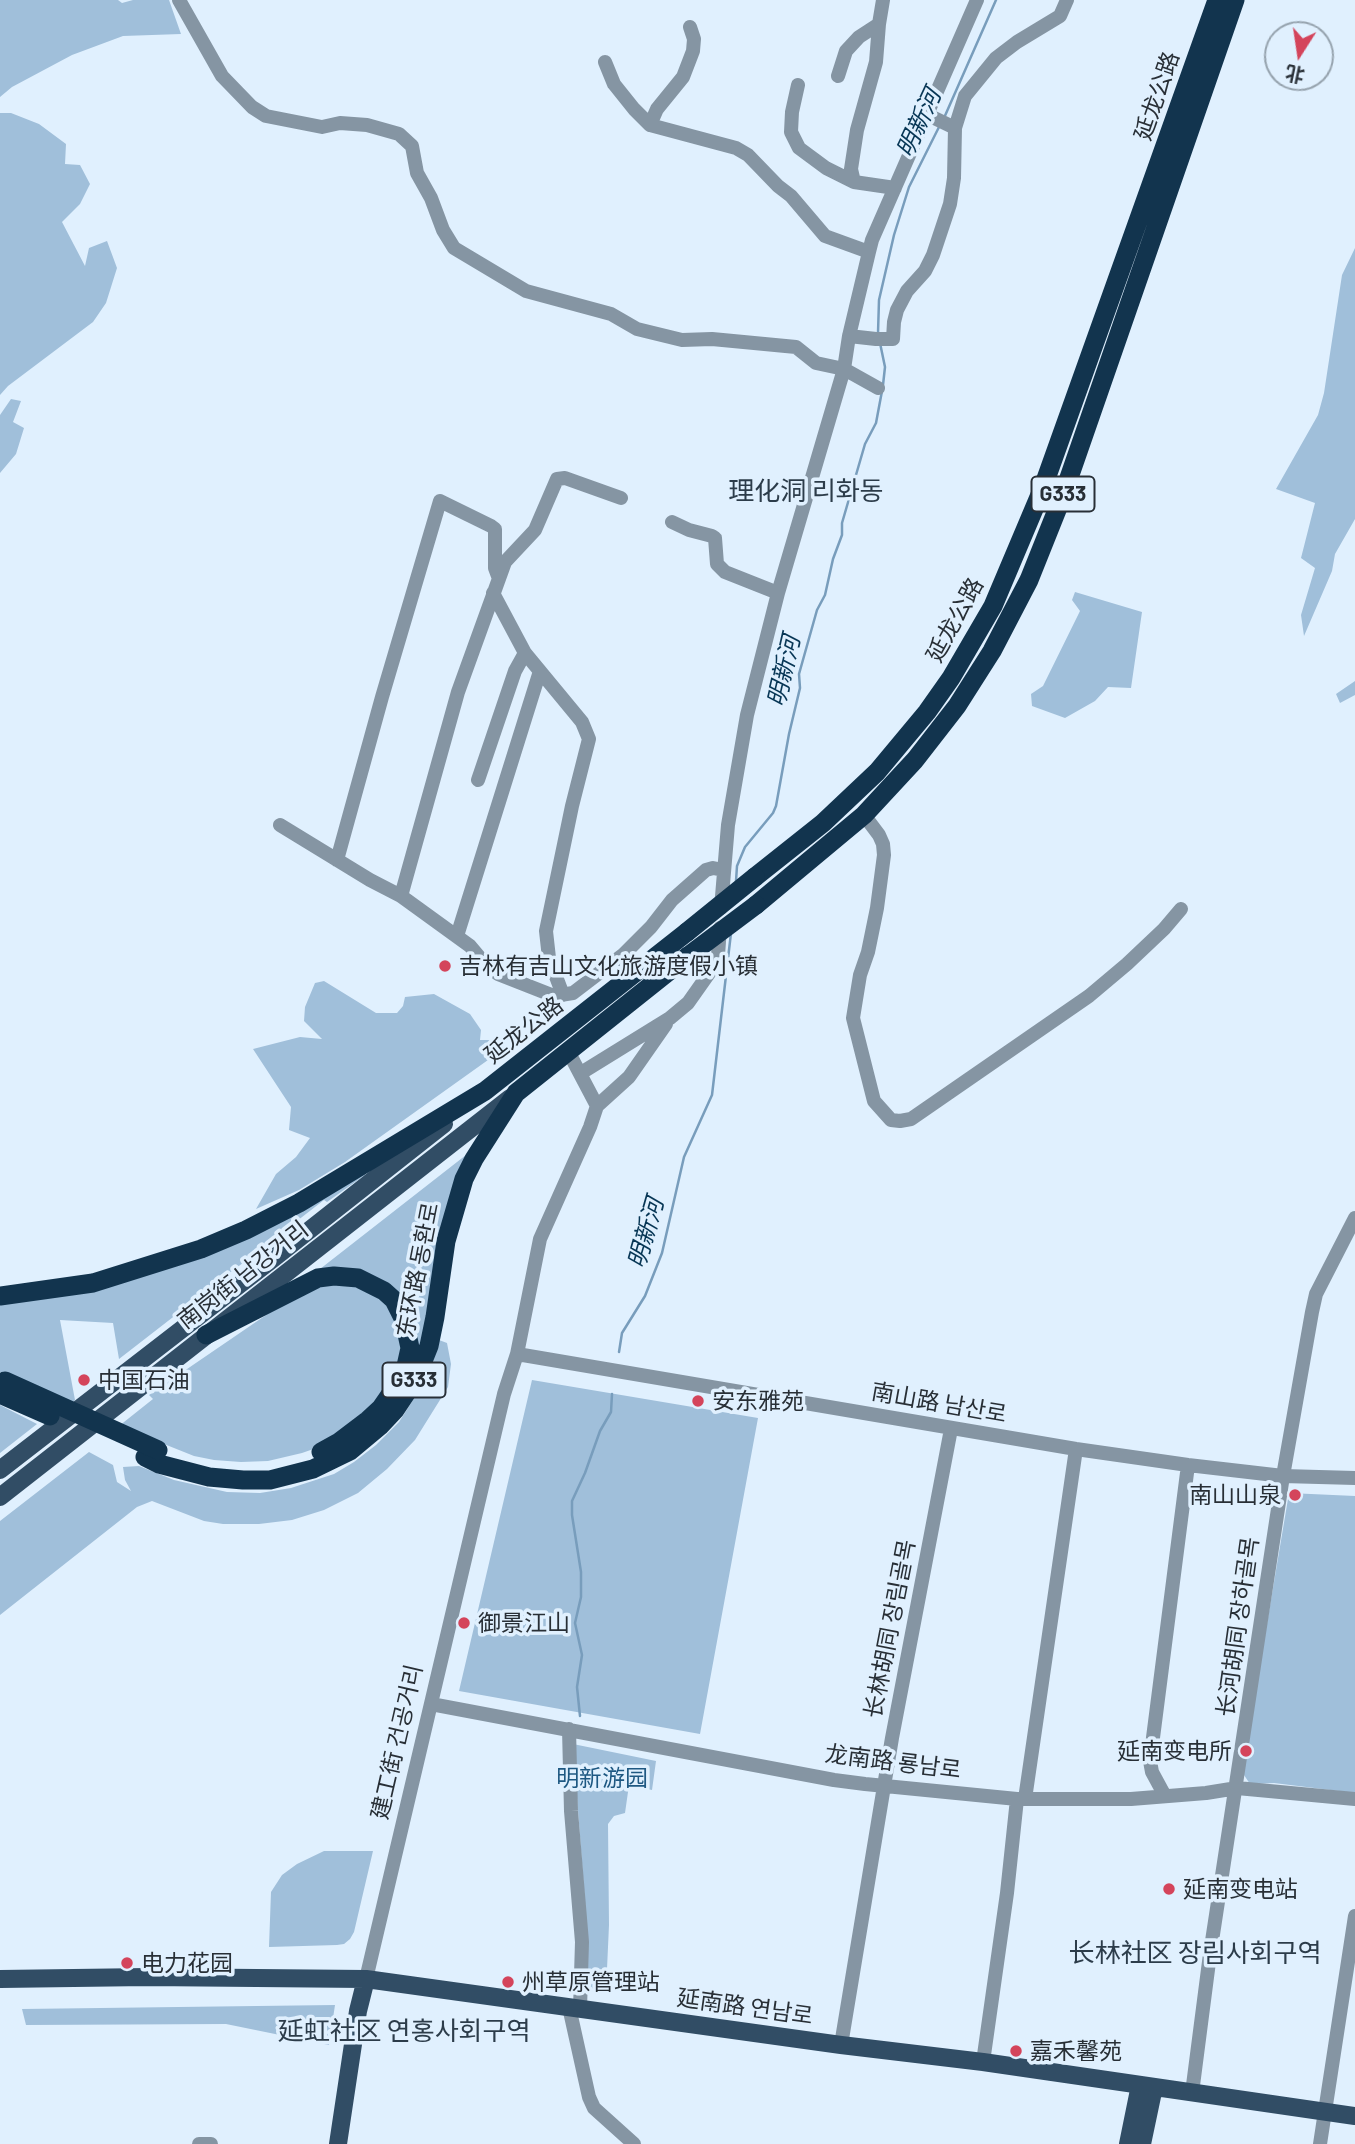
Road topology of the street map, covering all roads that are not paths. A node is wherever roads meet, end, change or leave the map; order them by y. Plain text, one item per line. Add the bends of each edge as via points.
1 (179, 0) edge
2 (883, 0) edge
3 (977, 0) edge
4 (1067, 0) edge
5 (1217, 0) edge
6 (1235, 0) edge
7 (879, 24) junction
8 (690, 27) dead end
9 (605, 62) dead end
10 (838, 76) dead end
11 (798, 85) dead end
12 (942, 121) junction
13 (650, 125) junction
14 (854, 183) junction
15 (895, 188) junction
16 (869, 252) junction
17 (849, 336) junction
18 (844, 369) junction
19 (878, 388) dead end
20 (621, 498) dead end
21 (673, 522) dead end
22 (498, 576) junction
23 (492, 593) junction
24 (778, 593) junction
25 (525, 653) junction
26 (540, 671) junction
27 (478, 780) dead end
28 (864, 815) junction
29 (280, 825) dead end
30 (337, 860) junction
31 (723, 870) junction
32 (401, 896) junction
33 (1181, 909) dead end
34 (457, 936) junction
35 (624, 954) junction
36 (636, 972) junction
37 (563, 995) junction
38 (670, 1018) junction
39 (568, 1051) junction
40 (581, 1073) junction
41 (485, 1091) junction
42 (516, 1093) junction
43 (597, 1106) junction
44 (1355, 1218) edge
45 (0, 1296) edge
46 (206, 1335) junction
47 (517, 1354) junction
48 (2, 1384) edge
49 (951, 1429) junction
50 (1076, 1449) junction
51 (152, 1454) junction
52 (1188, 1465) junction
53 (0, 1470) edge
54 (1283, 1476) junction
55 (1355, 1478) edge
56 (0, 1497) edge
57 (431, 1704) junction
58 (569, 1729) junction
59 (885, 1785) junction
60 (1237, 1788) junction
61 (1165, 1796) junction
62 (1021, 1799) junction
63 (1355, 1799) edge
64 (1355, 1916) edge
65 (0, 1979) edge
66 (366, 1979) junction
67 (574, 2008) junction
68 (841, 2045) junction
69 (983, 2062) junction
70 (1147, 2086) junction
71 (1192, 2093) junction
72 (1324, 2112) junction
73 (1355, 2116) edge
74 (199, 2144) edge
75 (211, 2144) edge
76 (338, 2144) edge
77 (634, 2144) edge
78 (1128, 2144) edge
79 (1142, 2144) edge
80 (1320, 2144) edge

1 - 18 street via 222,76 266,116 322,127 366,125 399,134 412,146 418,173 454,248 526,291 611,314 638,329 682,340 796,347 816,363
2 - 7 street
3 - 12 street
4 - 12 street via 1060,16 996,58
5 - 36 highway, 延龙公路 / G333, bridge via 1042,490 993,606 951,678 877,772 822,823
6 - 28 highway, 延龙公路 / G333 via 1029,580 957,706
7 - 10 street via 846,51
7 - 14 street via 876,62 857,130 851,169
8 - 13 street via 693,51 683,77
9 - 13 street via 614,84
11 - 14 street via 791,132 799,148
12 - 15 street
12 - 17 street via 954,178 933,255 897,310 894,339
13 - 16 street via 736,148 791,196 825,236
14 - 15 street
15 - 16 street
16 - 17 street
17 - 18 street
18 - 19 street
18 - 24 street
20 - 22 street via 556,479 534,530
21 - 24 street via 715,538 717,564 724,572
22 - 23 street
22 - 30 street via 495,529 440,501
23 - 25 street
23 - 32 street via 458,692
24 - 31 street via 747,715
25 - 26 street
25 - 27 street
26 - 34 street
26 - 37 street via 582,722 589,739 546,930 549,958
28 - 33 street via 879,835 884,855 853,1018 874,1101 891,1120 911,1119 1089,996
28 - 39 highway, 延龙公路 / G333, bridge
29 - 30 street
30 - 32 street
31 - 35 street via 713,868 694,880
31 - 38 street via 718,955 688,1003
32 - 34 street
34 - 37 street via 498,974 554,996
35 - 36 street
35 - 37 street via 573,993
36 - 41 highway, 延龙公路 / G333
38 - 40 street
38 - 43 street via 629,1077
39 - 40 street
39 - 42 highway, 延龙公路 / G333
40 - 43 street
41 - 45 highway, G333 via 246,1230 93,1283
41 - 53 main road, 南岗街 남강거리
42 - 46 main road, 南岗街 남강거리
42 - 51 highway, 东环路 동환로 / G333 via 464,1179 446,1241 429,1346 407,1392 380,1426 350,1451 313,1469 270,1480 209,1477 159,1464
43 - 47 street, 建工街 건공거리 via 540,1239
44 - 54 street, 长河胡同 장하골목 via 1316,1294
46 - 51 highway via 318,1278 345,1276 371,1283 394,1300 410,1349 399,1382 380,1408 340,1442 314,1456 256,1469
46 - 56 main road, 南岗街 남강거리
47 - 49 street, 南山路 남산로
47 - 57 street, 建工街 건공거리
48 - 51 highway, bridge
49 - 50 street, 南山路 남산로
49 - 59 street, 长林胡同 장림골목
50 - 52 street, 南山路 남산로
50 - 62 street
52 - 54 street, 南山路 남산로
52 - 61 street via 1150,1762
54 - 55 street, 南山路 남산로
54 - 60 street, 长河胡同 장하골목
57 - 58 street, 龙南路 룡남로
57 - 66 street, 建工街 건공거리
58 - 59 street, 龙南路 룡남로 via 834,1780
58 - 67 street via 570,1811 582,1942
59 - 62 street, 龙南路 룡남로
59 - 68 street, 长林胡同 장림골목
60 - 61 street, 龙南路 룡남로
60 - 63 street, 龙南路 룡남로
60 - 71 street, 长河胡同 장하골목
61 - 62 street, 龙南路 룡남로
62 - 69 street
64 - 72 street
65 - 66 main road, 延南路 연남로
66 - 67 main road, 延南路 연남로
66 - 76 main road, 建工街 건공거리
67 - 68 main road, 延南路 연남로
67 - 77 street via 589,2097 594,2108
68 - 69 main road, 延南路 연남로
69 - 70 main road, 延南路 연남로
70 - 71 main road, 延南路 연남로
70 - 78 main road
70 - 79 main road
71 - 72 main road, 延南路 연남로
72 - 73 main road, 延南路 연남로
72 - 80 street
74 - 75 street

